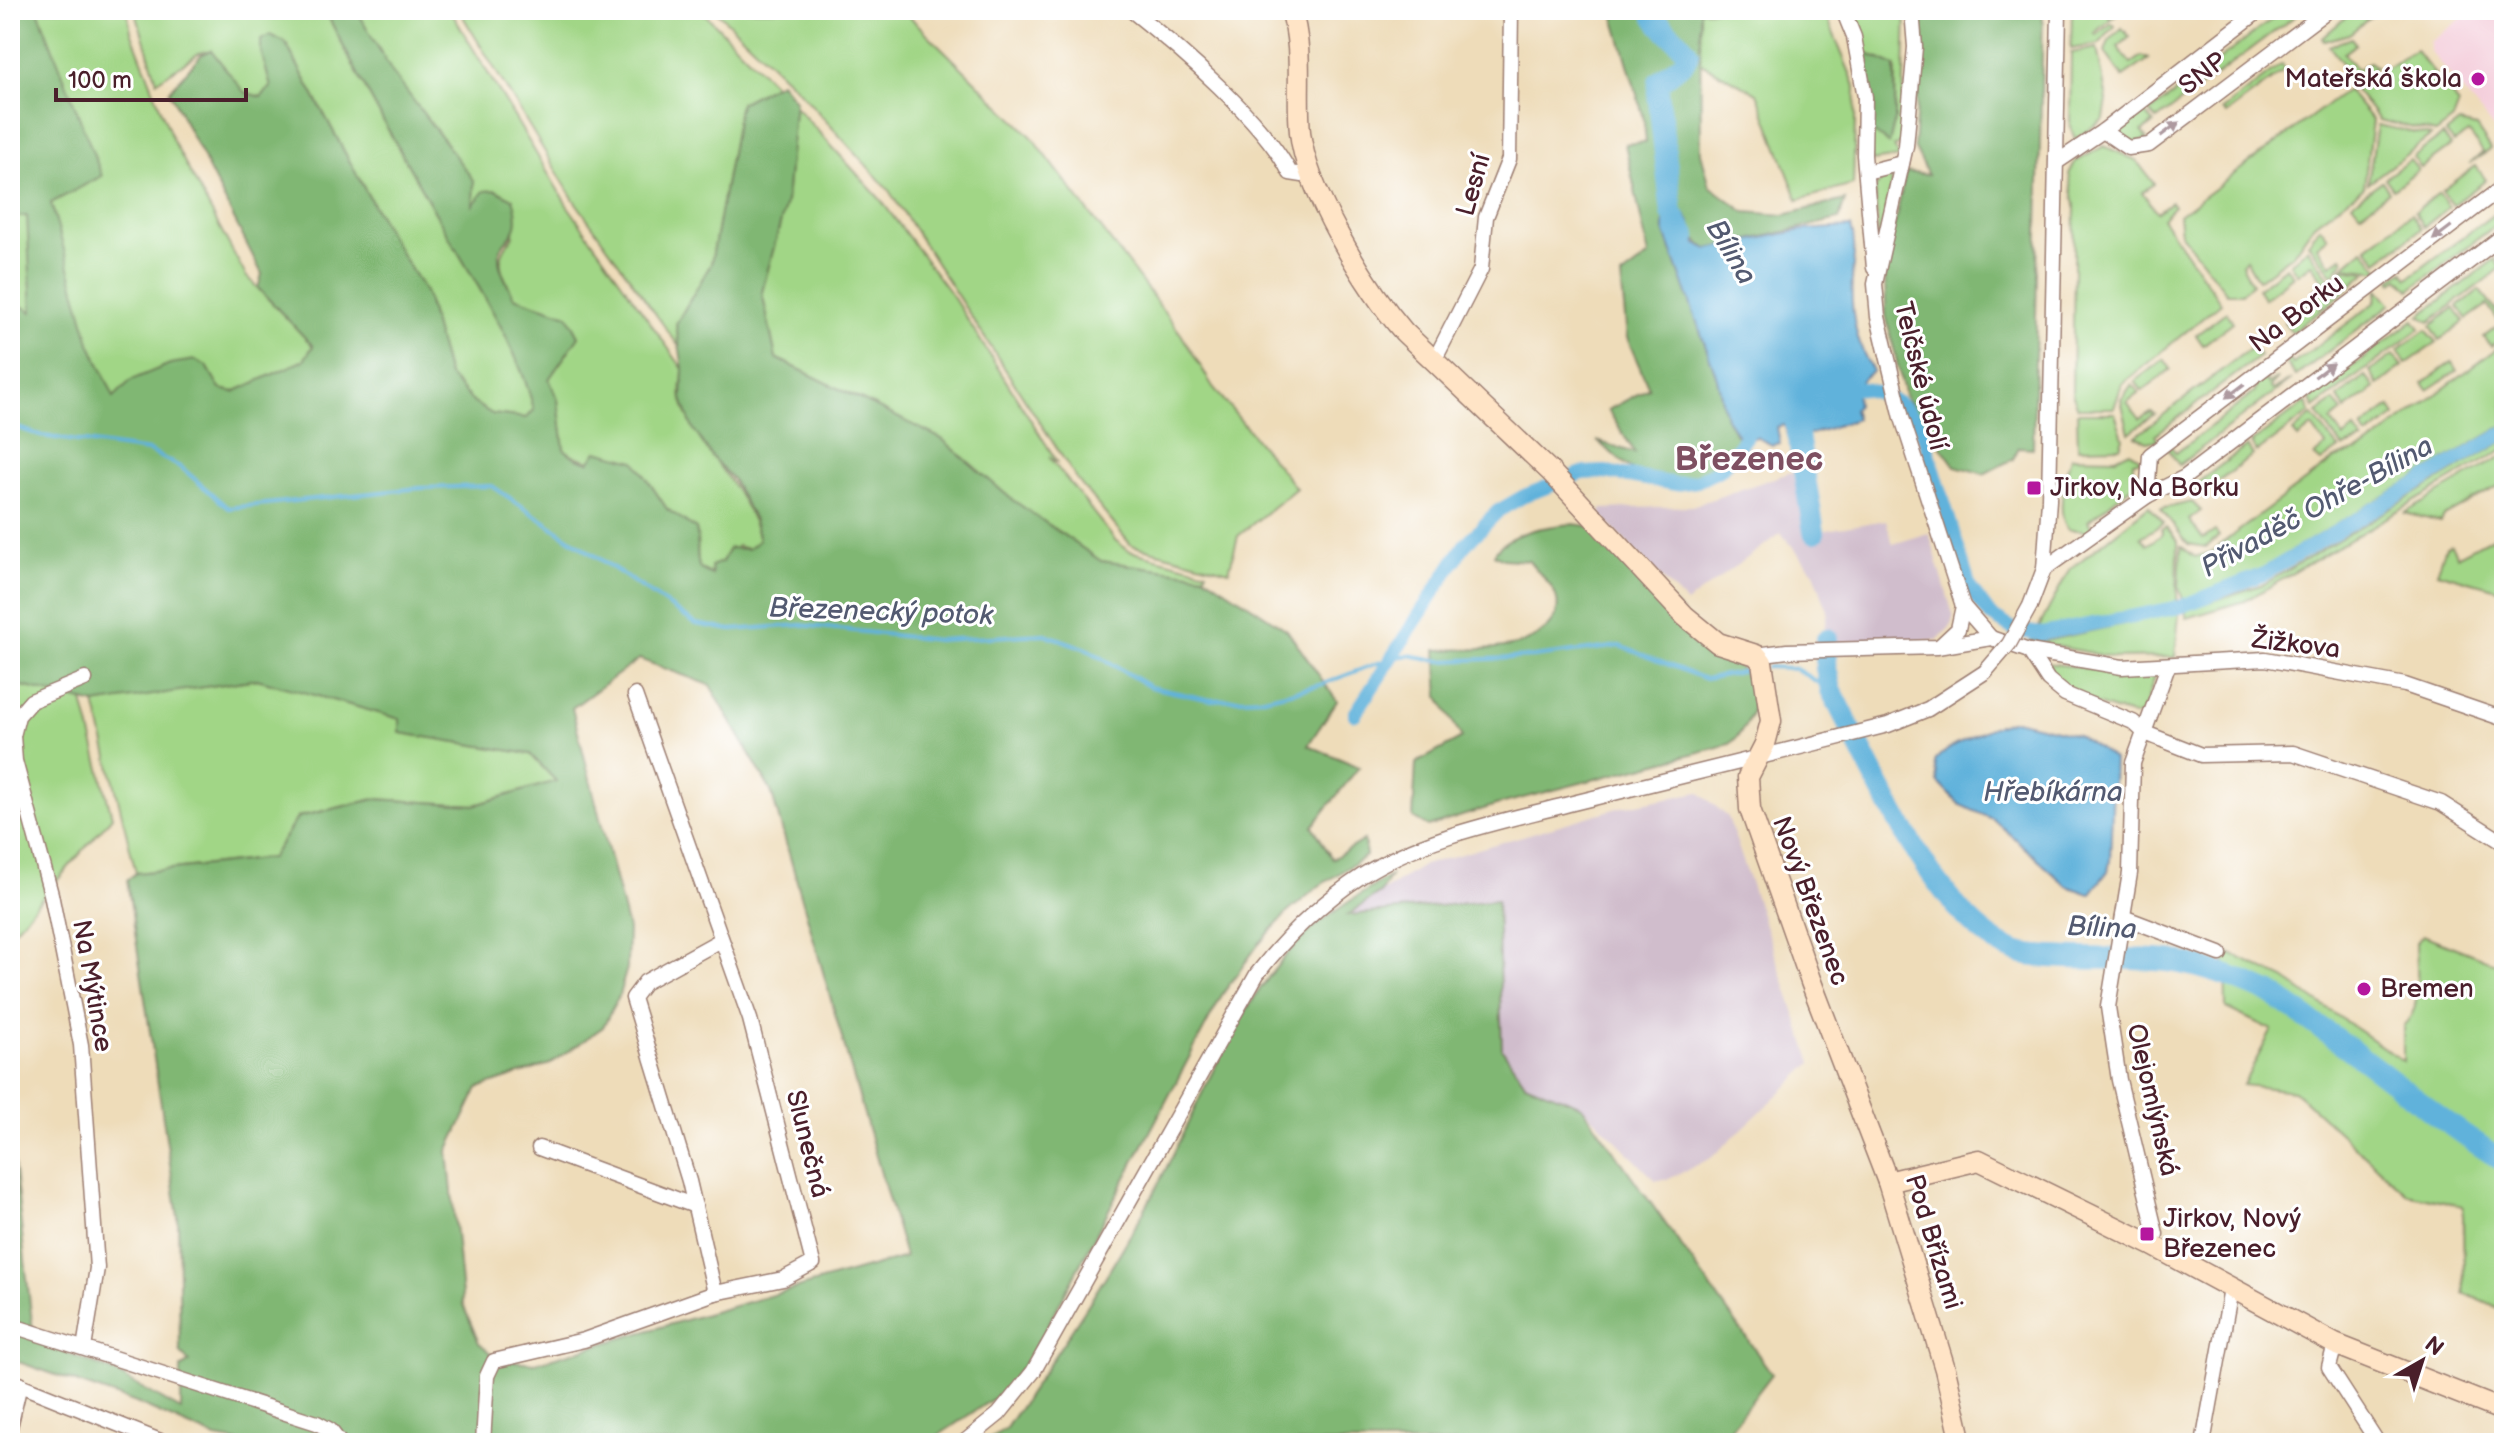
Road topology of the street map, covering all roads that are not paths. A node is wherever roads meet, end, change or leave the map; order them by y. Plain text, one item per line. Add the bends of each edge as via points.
1 (1131, 10) edge
2 (1291, 10) edge
3 (1511, 10) edge
4 (1843, 10) edge
5 (1912, 10) edge
6 (2059, 10) edge
7 (2260, 10) edge
8 (2328, 10) edge
9 (2103, 131) junction
10 (2057, 162) junction
11 (1902, 163) junction
12 (1866, 172) junction
13 (1309, 176) junction
14 (2504, 186) edge
15 (2504, 235) edge
16 (1875, 284) junction
17 (1434, 361) junction
18 (2147, 496) junction
19 (2044, 569) junction
20 (1963, 606) junction
21 (1991, 638) junction
22 (1937, 647) junction
23 (2029, 651) junction
24 (1760, 663) junction
25 (2168, 666) junction
26 (85, 679) dead end
27 (635, 695) dead end
28 (2504, 719) edge
29 (2145, 733) junction
30 (1756, 757) junction
31 (2504, 843) edge
32 (2123, 917) junction
33 (721, 940) junction
34 (2220, 954) dead end
35 (1840, 1061) joint
36 (539, 1148) dead end
37 (1888, 1182) junction
38 (695, 1206) junction
39 (2152, 1245) junction
40 (2231, 1289) junction
41 (715, 1293) junction
42 (10, 1325) edge
43 (2335, 1344) junction
44 (84, 1348) junction
45 (15, 1382) edge
46 (2504, 1411) edge
47 (10, 1427) edge
48 (165, 1443) edge
49 (340, 1443) edge
50 (483, 1443) edge
51 (963, 1443) edge
52 (1962, 1443) edge
53 (2203, 1443) edge
54 (2378, 1443) edge

1 - 13 street via 1273,142 1290,173
2 - 13 street
3 - 17 street, Lesní via 1509,159 1486,217 1481,269
4 - 12 street via 1854,37 1865,97
5 - 11 street, Telčské údolí via 1915,47
6 - 10 street
7 - 9 street, SNP
9 -> 8 street, SNP via 2128,148 2149,145
9 - 10 street, SNP
10 - 19 street
11 - 12 street
11 - 16 street, Telčské údolí
12 - 16 street
13 - 17 street via 1384,307
14 -> 18 street, Na Borku via 2150,455
18 -> 15 street via 2185,477
16 - 20 street, Telčské údolí via 1902,418
17 - 24 street via 1551,472 1685,616 1718,643
18 - 19 street
19 - 30 street, bridge via 2009,644 1985,672 1928,709 1888,725
20 - 21 street
20 - 22 street via 1958,629
21 - 22 street
21 - 23 street, Žižkova
22 - 24 street via 1819,650
23 - 25 street, Žižkova via 2122,667
23 - 29 street via 2048,680 2065,694 2133,722
24 - 30 street, Nový Březenec via 1771,721
25 - 28 street, Žižkova via 2265,659 2405,685
25 - 29 street, Olejomlýnská
26 - 44 street, Na Mýtince via 31,701 18,716 13,736 81,1045 97,1268
27 - 33 street, Slunečná
29 - 31 street via 2201,755 2293,753 2441,803
29 - 32 street, Olejomlýnská via 2133,763 2130,873
30 - 35 street, Nový Březenec via 1748,777 1750,809
30 - 51 street via 1423,846 1365,875 1297,927 1257,974 1033,1372 999,1414
32 - 34 street
32 - 39 street, Olejomlýnská via 2112,970 2109,1024 2156,1234
33 - 38 street via 645,982 633,998
33 - 41 street, Slunečná via 750,1019 813,1263 783,1279
35 - 37 street, Pod Břízami
36 - 38 street
37 - 39 street via 1979,1160
37 - 52 street, Pod Břízami
38 - 41 street
39 - 40 street
40 - 43 street
40 - 53 street
41 - 50 street, Slunečná via 584,1340 494,1361 487,1376
42 - 44 street
43 - 46 street
43 - 54 street via 2329,1367
44 - 49 street via 317,1423
45 - 47 street
45 - 48 street

